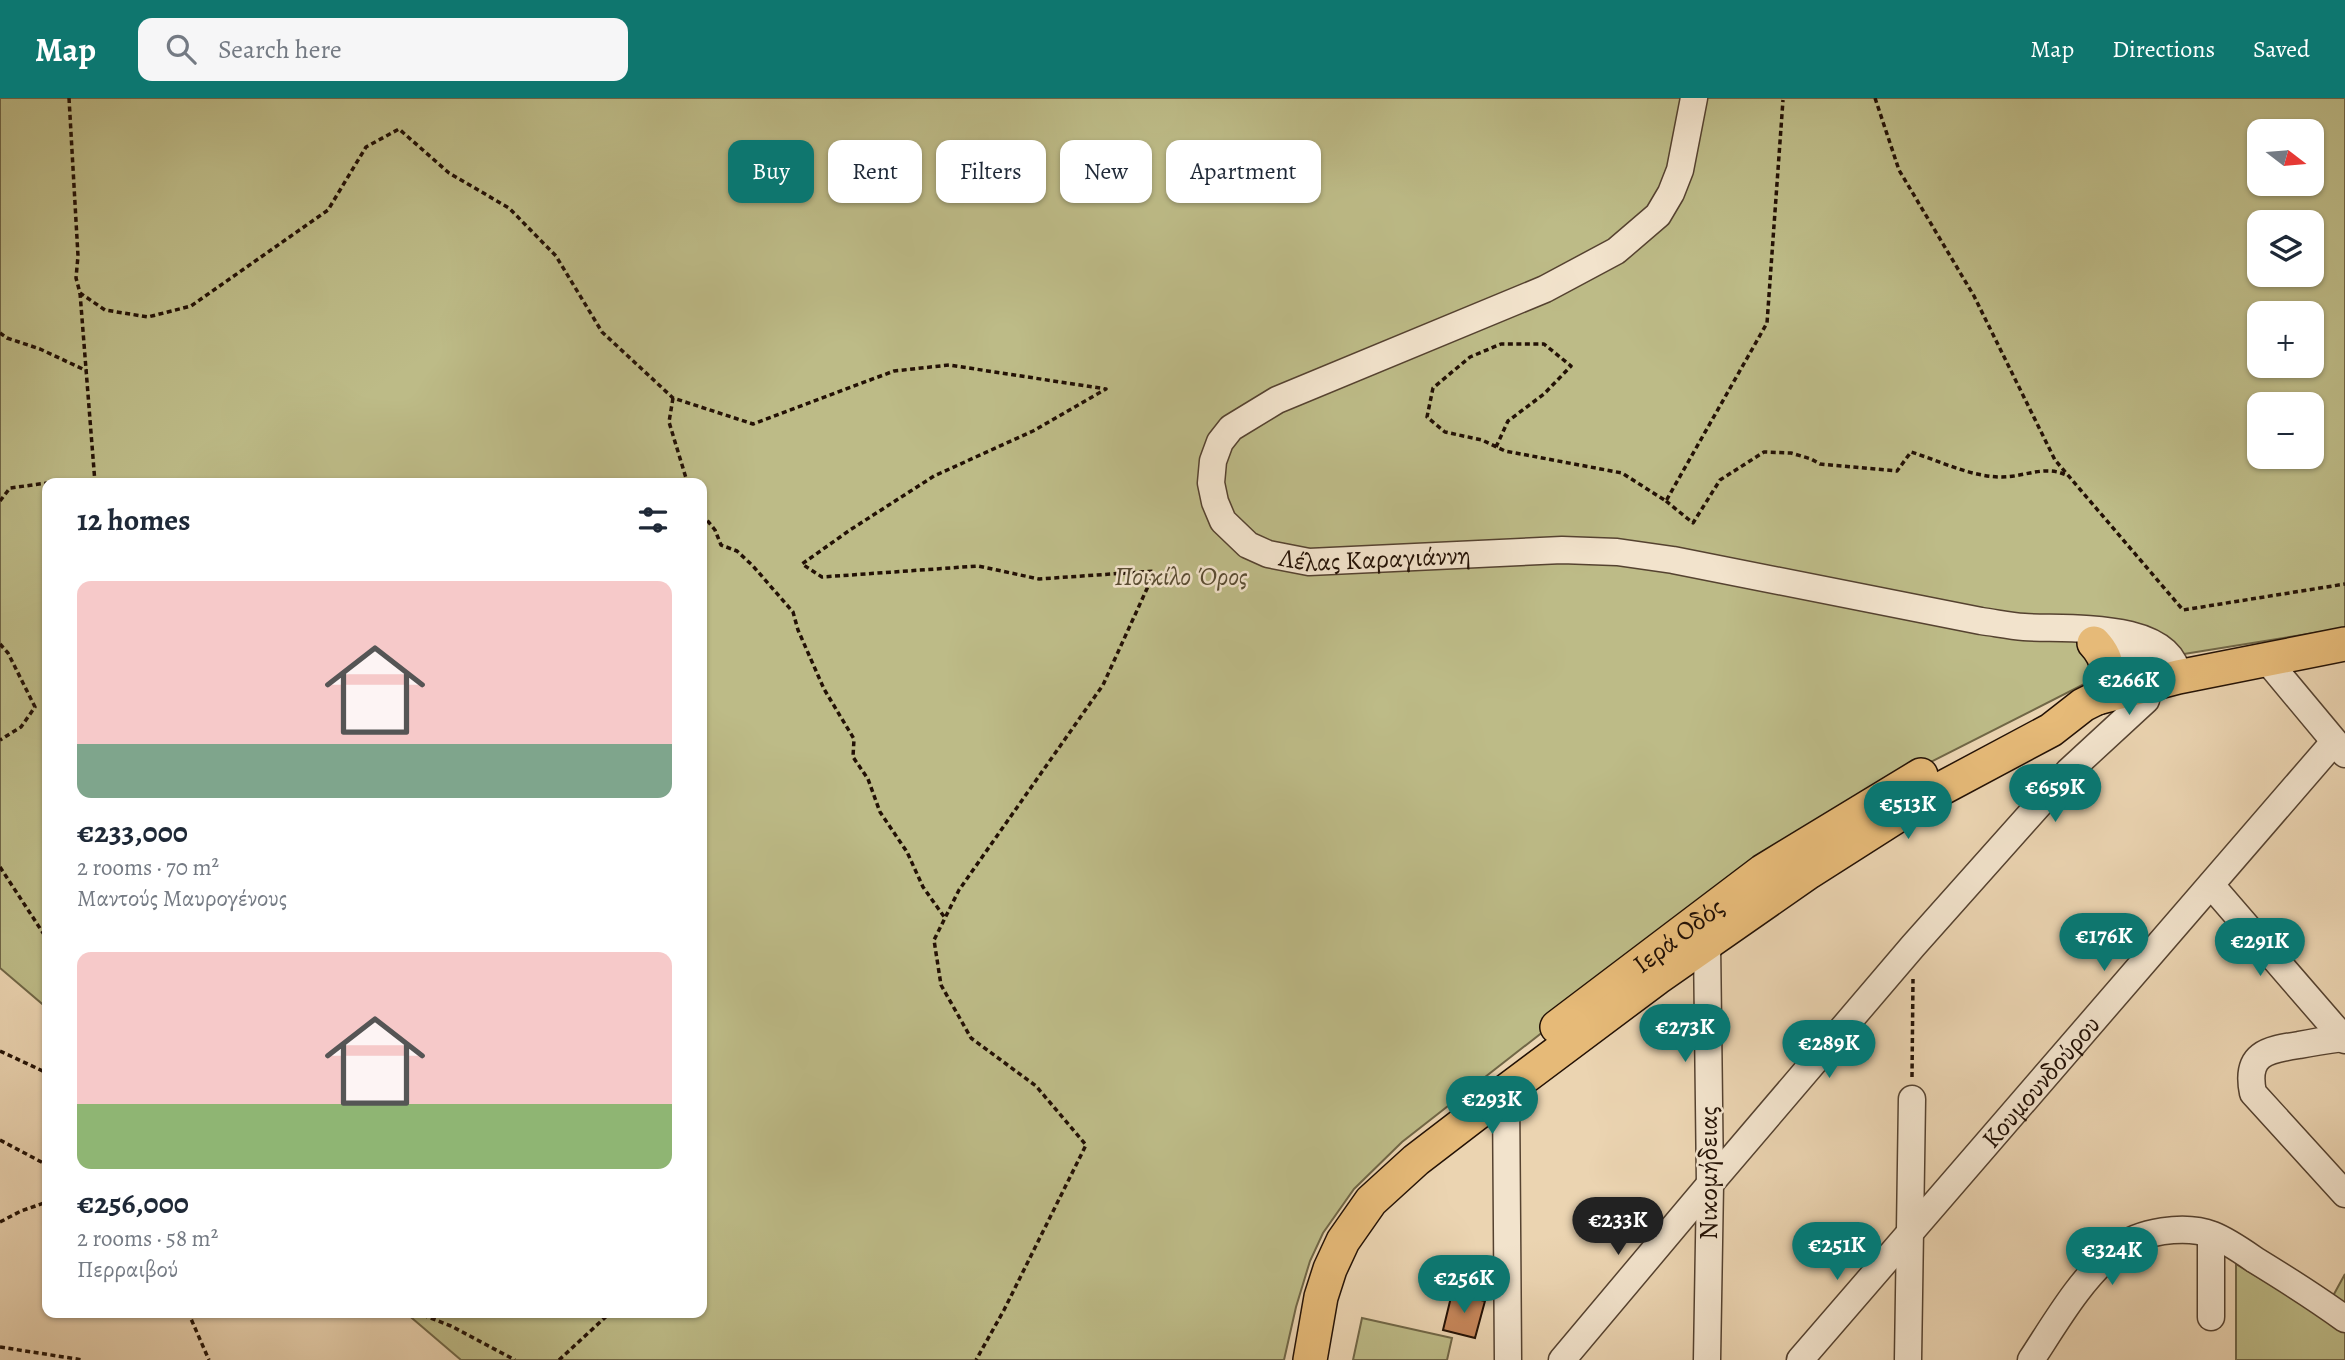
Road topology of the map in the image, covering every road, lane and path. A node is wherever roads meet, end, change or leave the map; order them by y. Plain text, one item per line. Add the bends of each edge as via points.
1 (69, 98) edge
2 (1694, 98) edge
3 (1875, 98) edge
4 (1783, 100) dead end
5 (80, 293) junction
6 (0, 334) edge
7 (87, 371) junction
8 (673, 398) junction
9 (1496, 447) junction
10 (95, 478) edge
11 (686, 478) edge
12 (2072, 479) junction
13 (42, 484) edge
14 (0, 501) edge
15 (1666, 501) junction
16 (707, 520) edge
17 (2345, 584) edge
18 (2025, 627) junction
19 (2094, 643) junction
20 (0, 644) edge
21 (2345, 644) edge
22 (2265, 659) junction
23 (2163, 681) junction
24 (2090, 701) junction
25 (0, 740) edge
26 (2340, 748) edge
27 (0, 867) edge
28 (2211, 885) junction
29 (945, 918) junction
30 (42, 931) edge
31 (1707, 943) junction
32 (1913, 946) junction
33 (2344, 1039) edge
34 (0, 1051) edge
35 (42, 1071) edge
36 (1506, 1091) junction
37 (1912, 1099) joint
38 (0, 1140) edge
39 (42, 1162) edge
40 (1710, 1184) junction
41 (2345, 1194) edge
42 (42, 1204) edge
43 (0, 1222) edge
44 (1910, 1234) junction
45 (2211, 1234) junction
46 (2211, 1317) dead end
47 (191, 1318) edge
48 (430, 1318) edge
49 (608, 1318) edge
50 (2345, 1319) edge
51 (0, 1347) edge
52 (83, 1360) edge
53 (209, 1360) edge
54 (515, 1360) edge
55 (559, 1360) edge
56 (976, 1360) edge
57 (1293, 1360) edge
58 (1310, 1360) edge
59 (1508, 1360) edge
60 (1562, 1360) edge
61 (1707, 1360) edge
62 (1800, 1360) edge
63 (1908, 1360) edge
64 (2031, 1360) edge

1 - 5 path
2 - 18 street, Λέλας Καραγιάννη via 1671,193 1658,215 1616,251 1545,289 1277,400 1231,428 1213,461 1211,483 1223,521 1248,545 1309,562 1562,550 1618,552
3 - 12 path via 1899,170 1974,296 2055,460
4 - 15 path via 1767,324
5 - 7 path
5 - 8 path via 105,310 148,317 191,306 328,210 366,147 400,129 449,173 509,208 556,256 602,332
6 - 7 path
7 - 10 path
8 - 11 path via 669,422
8 - 29 path via 753,424 894,372 949,365 1106,389 1032,431 934,475 802,564 822,577 978,566 1039,579 1156,571 1103,685 959,890
9 - 9 path via 1445,432 1426,417 1433,388 1470,357 1501,344 1544,344 1571,366 1508,421
9 - 15 path via 1622,473
12 - 15 path via 2059,471 2003,477 1971,472 1911,452 1897,471 1820,464 1791,453 1764,452 1720,480 1693,523
12 - 17 path via 2183,610
13 - 14 path via 10,488
16 - 29 path via 721,545 737,551 793,612 824,689 854,739 853,757 868,779 880,812
18 - 19 street, Λέλας Καραγιάννη
18 - 23 street, Λέλας Καραγιάννη via 2080,627 2124,634 2164,652 2177,667
19 - 23 street, Λέλας Καραγιάννη via 2122,650
19 - 24 main road via 2107,667 2105,684
20 - 25 path via 34,707 21,727
21 - 22 main road, Ιερά Οδός
22 - 23 main road, Ιερά Οδός
22 - 26 street
23 - 24 main road, Ιερά Οδός
23 - 32 street via 2069,771
24 - 31 main road, Ιερά Οδός via 2051,730 1897,815
24 - 57 main road, Ιερά Οδός via 2045,713 1921,775 1763,871 1404,1148 1356,1193 1327,1236 1305,1292
26 - 28 street, Κουμουνδούρου
27 - 30 path
28 - 33 street
28 - 44 street, Κουμουνδούρου
29 - 56 path via 934,940 941,985 971,1038 1037,1086 1086,1145
31 - 36 main road, Ιερά Οδός
31 - 40 street, Νικομήδειας
32 - 37 path
32 - 40 street
33 - 41 street via 2271,1049 2259,1055 2250,1078 2253,1093
34 - 35 path
36 - 58 main road, Ιερά Οδός via 1416,1160 1357,1219 1321,1297
36 - 59 street
37 - 44 street
38 - 39 path
40 - 60 street
40 - 61 street, Νικομήδειας
42 - 43 path
44 - 62 street, Κουμουνδούρου
44 - 63 street
45 - 46 street
45 - 50 street
45 - 64 street via 2175,1231 2141,1235 2116,1250 2080,1286
47 - 53 path
48 - 54 path
49 - 55 path
51 - 52 path

